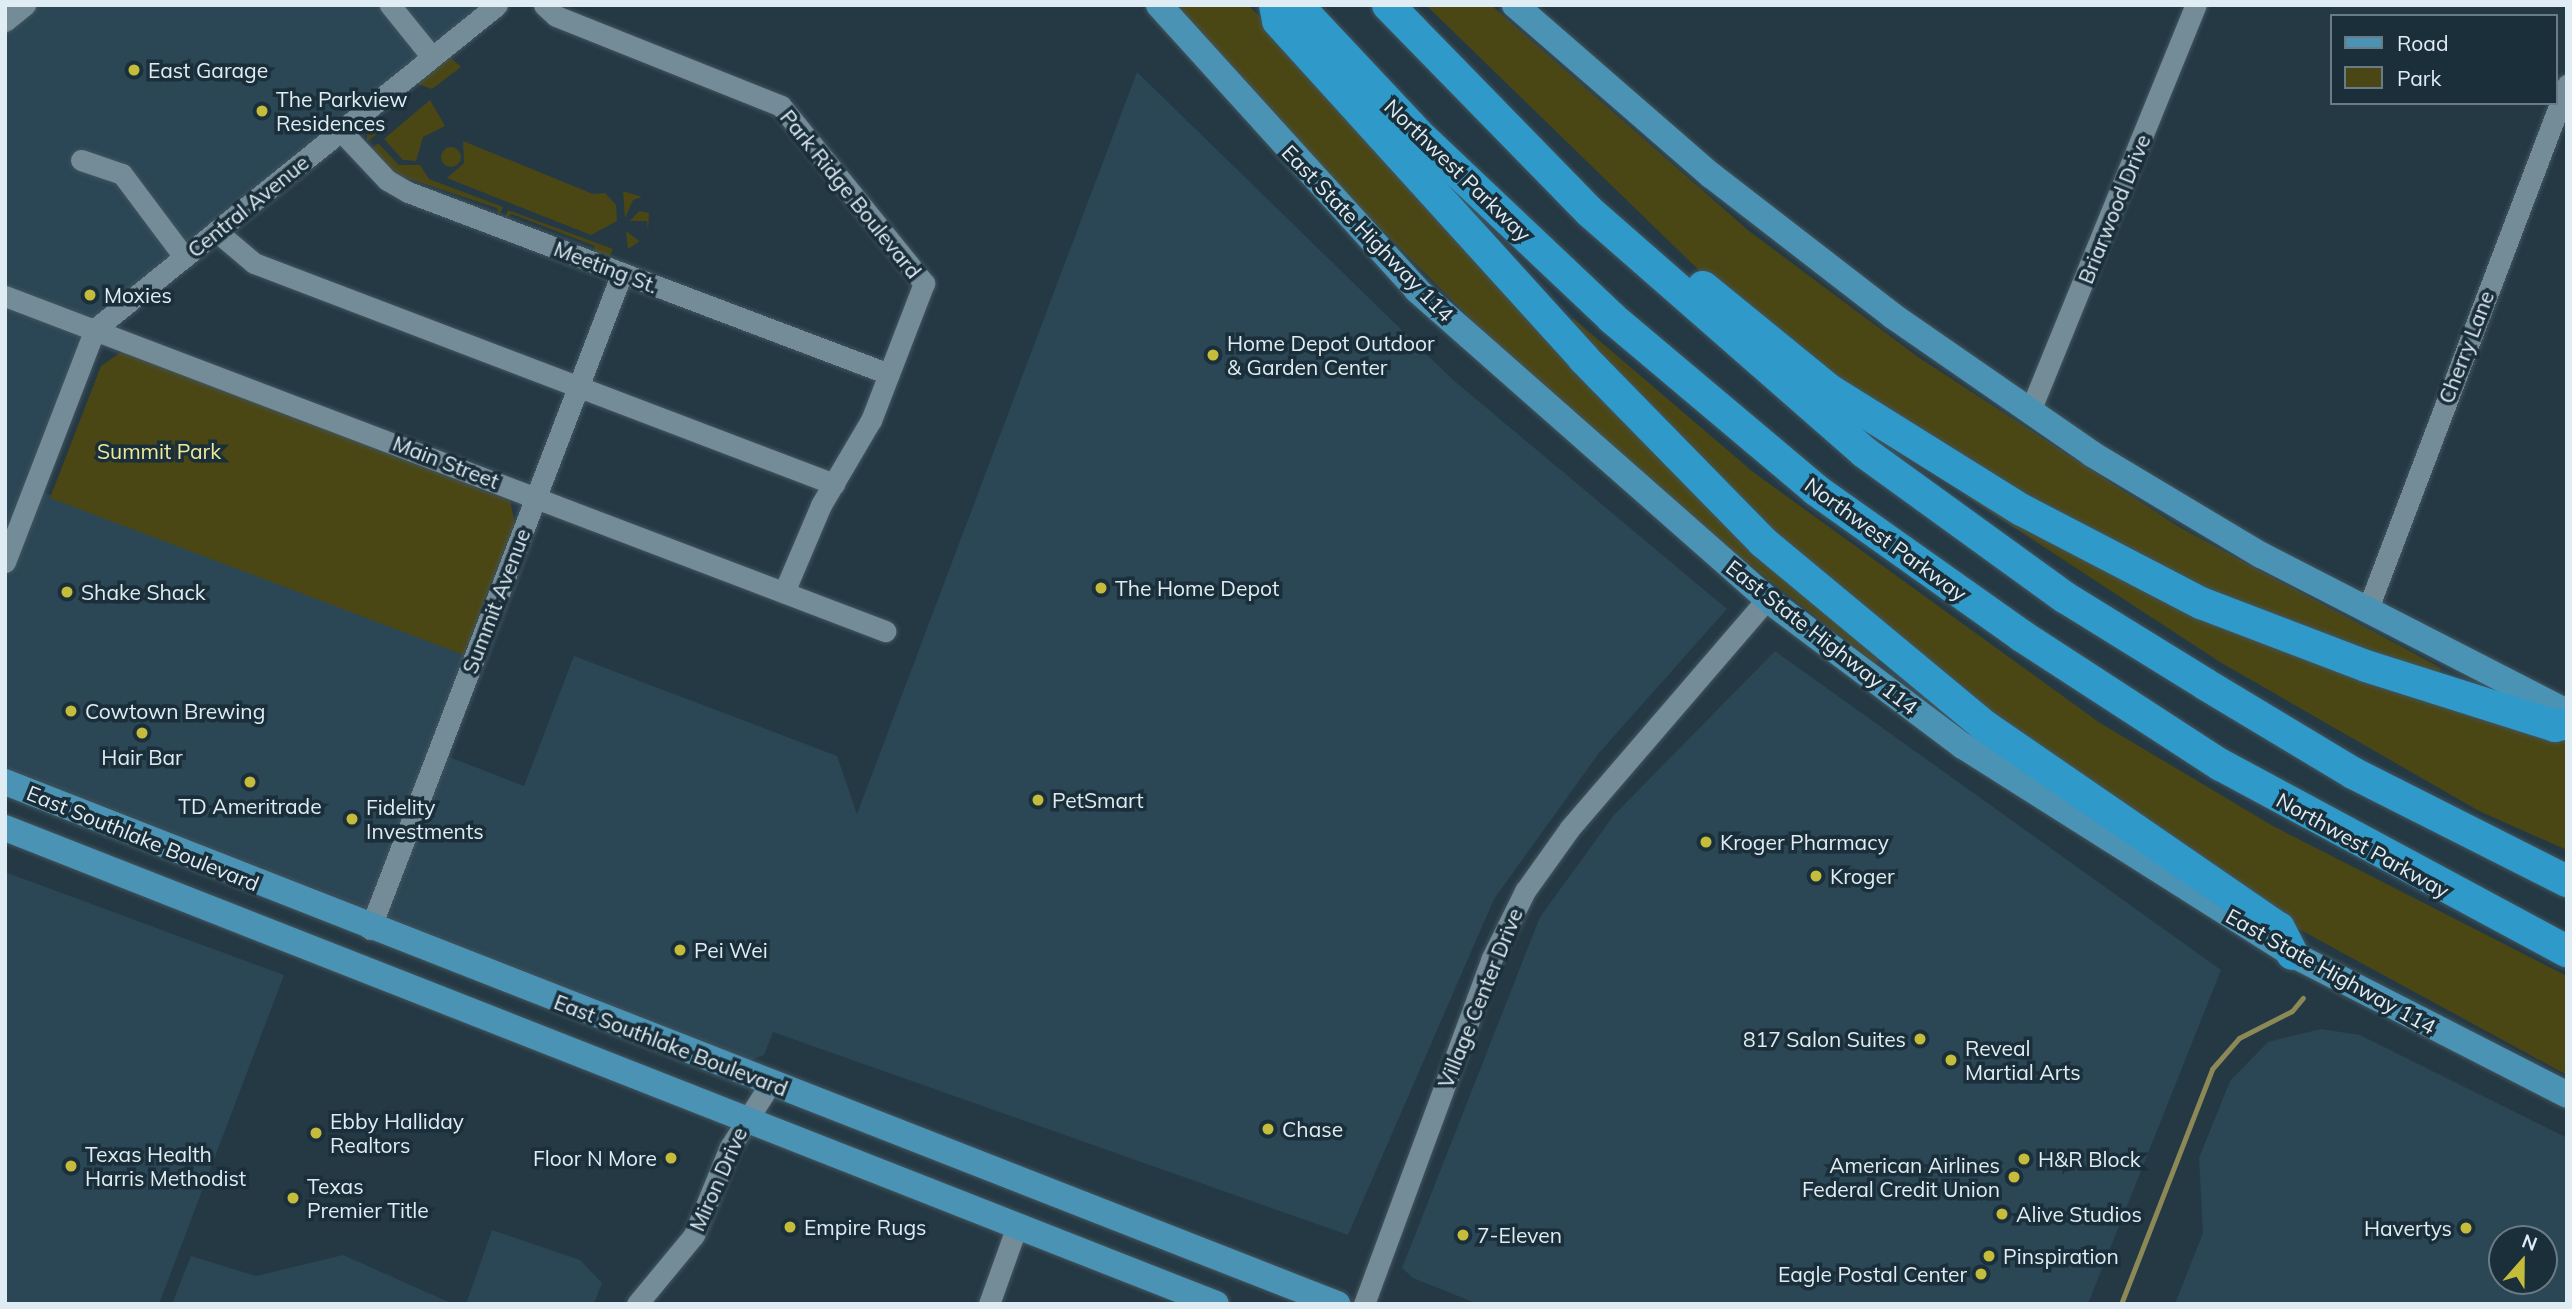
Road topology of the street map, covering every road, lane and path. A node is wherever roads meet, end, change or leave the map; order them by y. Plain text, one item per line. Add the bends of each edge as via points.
1 (25, 5) edge
2 (390, 5) edge
3 (497, 5) edge
4 (544, 5) edge
5 (1159, 5) edge
6 (1275, 5) edge
7 (1297, 5) edge
8 (1388, 5) edge
9 (1515, 5) edge
10 (2196, 5) edge
11 (5, 21) edge
12 (432, 57) junction
13 (2567, 85) edge
14 (341, 131) junction
15 (81, 160) dead end
16 (1590, 212) junction
17 (216, 231) junction
18 (184, 257) junction
19 (622, 273) junction
20 (5, 296) edge
21 (95, 329) junction
22 (888, 374) junction
23 (579, 387) junction
24 (2030, 411) junction
25 (835, 484) junction
26 (536, 496) junction
27 (5, 562) edge
28 (785, 592) junction
29 (1767, 599) junction
30 (2367, 611) junction
31 (885, 631) dead end
32 (2567, 712) edge
33 (2567, 723) edge
34 (5, 782) edge
35 (5, 828) edge
36 (2567, 881) edge
37 (370, 929) junction
38 (2567, 951) edge
39 (2292, 954) junction
40 (770, 1084) junction
41 (2567, 1095) edge
42 (743, 1123) junction
43 (1017, 1226) junction
44 (637, 1304) edge
45 (989, 1304) edge
46 (1216, 1304) edge
47 (1338, 1304) edge
48 (1364, 1304) edge

1 - 11 street
2 - 12 street
3 - 12 street, Central Avenue
4 - 22 street, Park Ridge Boulevard via 556,16 767,97 793,119 924,283
5 - 29 main road, East State Highway 114 via 1417,290
6 - 39 highway via 1279,20 1584,359 1763,541 1997,734 2279,928
7 - 38 highway, Northwest Parkway via 1423,139 1612,318 1815,490 2022,636 2210,758
8 - 16 highway
9 - 24 main road via 1712,176
10 - 24 street, Briarwood Drive
12 - 14 street, Central Avenue
13 - 30 street, Cherry Lane
14 - 17 street, Central Avenue
14 - 19 street, Meeting St. via 387,180 408,192
15 - 18 street via 122,174
16 - 33 highway via 1634,225 1828,389 2022,510 2201,603 2366,666 2555,726
16 - 36 highway via 1864,452 2066,598 2353,773
17 - 18 street, Central Avenue
17 - 23 street via 254,263
18 - 21 street, Central Avenue
19 - 22 street, Meeting St.
19 - 23 street, Summit Avenue
20 - 21 street, Main Street
21 - 26 street, Main Street
21 - 27 street, Central Avenue
22 - 25 street, Park Ridge Boulevard via 861,442
23 - 25 street
23 - 26 street, Summit Avenue
24 - 30 main road via 2260,555
25 - 28 street, Park Ridge Boulevard
26 - 28 street, Main Street
26 - 37 street, Summit Avenue
28 - 31 street, Main Street
29 - 39 main road, East State Highway 114 via 1964,746
29 - 48 street, Village Center Drive via 1570,828 1525,891 1491,960
30 - 32 main road
34 - 37 main road, East Southlake Boulevard
35 - 42 main road, East Southlake Boulevard
37 - 40 main road, East Southlake Boulevard
39 - 41 main road, East State Highway 114
40 - 42 street, Miron Drive
40 - 47 main road, East Southlake Boulevard
42 - 43 main road, East Southlake Boulevard
42 - 44 street, Miron Drive via 694,1235
43 - 45 street
43 - 46 main road, East Southlake Boulevard

